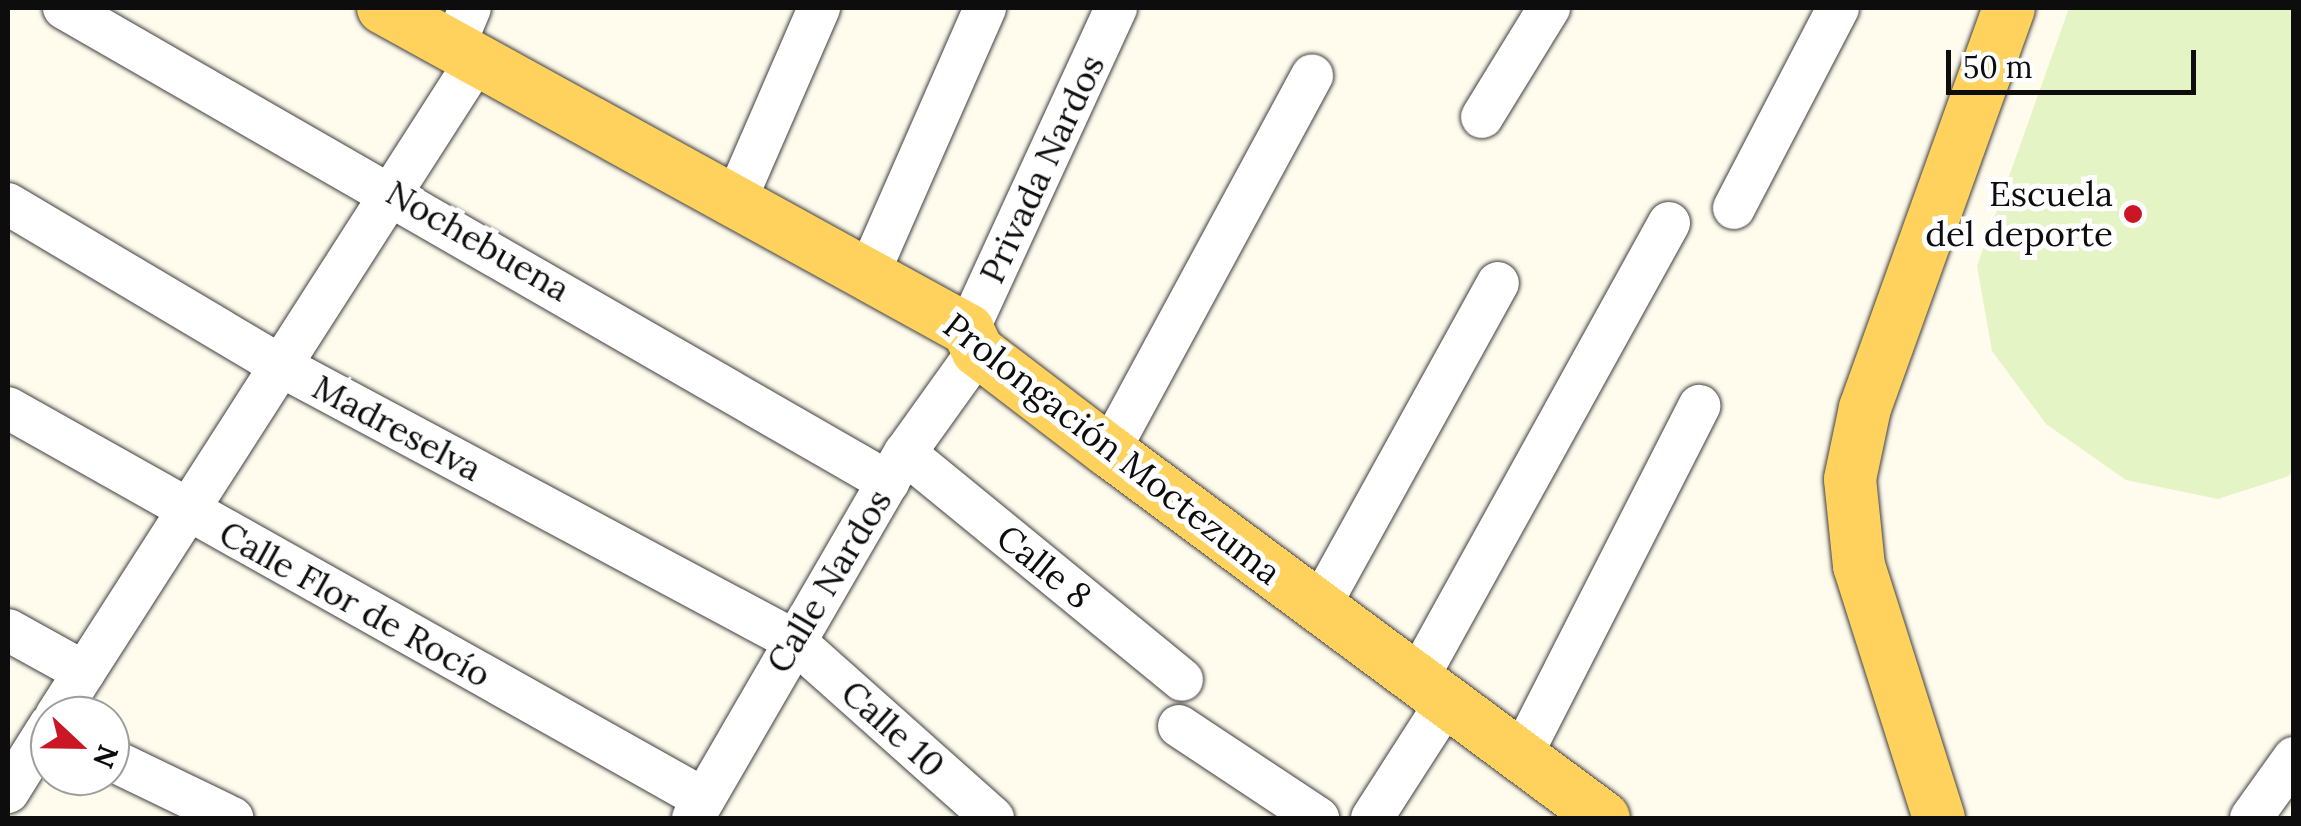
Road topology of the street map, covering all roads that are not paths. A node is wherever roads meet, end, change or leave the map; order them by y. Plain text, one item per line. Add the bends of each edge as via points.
1 (64, 8) edge
2 (383, 8) edge
3 (819, 8) edge
4 (985, 8) edge
5 (1116, 8) edge
6 (1550, 8) edge
7 (1838, 8) edge
8 (2009, 8) edge
9 (466, 39) edge
10 (1312, 75) dead end
11 (1482, 116) dead end
12 (393, 190) junction
13 (8, 204) edge
14 (733, 206) junction
15 (1734, 208) dead end
16 (1668, 223) dead end
17 (866, 277) junction
18 (1498, 283) dead end
19 (973, 340) junction
20 (281, 366) junction
21 (1699, 406) dead end
22 (8, 408) edge
23 (1109, 451) junction
24 (896, 468) junction
25 (188, 511) junction
26 (1319, 607) junction
27 (8, 630) edge
28 (792, 640) junction
29 (84, 672) junction
30 (1182, 680) dead end
31 (1432, 690) junction
32 (69, 696) edge
33 (1179, 726) dead end
34 (1521, 756) junction
35 (30, 758) edge
36 (2294, 758) edge
37 (130, 768) edge
38 (8, 792) edge
39 (698, 809) edge
40 (2258, 816) edge
41 (232, 818) edge
42 (993, 818) edge
43 (1318, 818) edge
44 (1372, 818) edge
45 (1604, 818) edge
46 (1938, 818) edge

1 - 12 street, Nochebuena
2 - 9 main road, Prolongación Moctezuma
3 - 14 street
4 - 17 street
5 - 19 street, Privada Nardos
6 - 11 street
7 - 15 street
8 - 46 main road via 1865,408 1850,479 1859,566
9 - 12 street
9 - 14 main road, Prolongación Moctezuma
10 - 23 street
12 - 20 street
12 - 24 street, Nochebuena
13 - 20 street, Madreselva
14 - 17 main road, Prolongación Moctezuma
16 - 31 street
17 - 19 main road, Prolongación Moctezuma
18 - 26 street
19 - 23 main road, Prolongación Moctezuma
19 - 24 street, Calle Nardos
20 - 25 street
20 - 28 street, Madreselva
21 - 34 street
22 - 25 street, Calle Flor de Rocío
23 - 26 main road, Prolongación Moctezuma
24 - 28 street, Calle Nardos
24 - 30 street, Calle 8
25 - 29 street
25 - 39 street, Calle Flor de Rocío
26 - 31 main road, Prolongación Moctezuma
27 - 29 street
28 - 39 street, Calle Nardos
28 - 42 street, Calle 10
29 - 32 street
31 - 34 main road, Prolongación Moctezuma
31 - 44 street
33 - 43 street
34 - 45 main road, Prolongación Moctezuma
35 - 38 street
36 - 40 street
37 - 41 street

